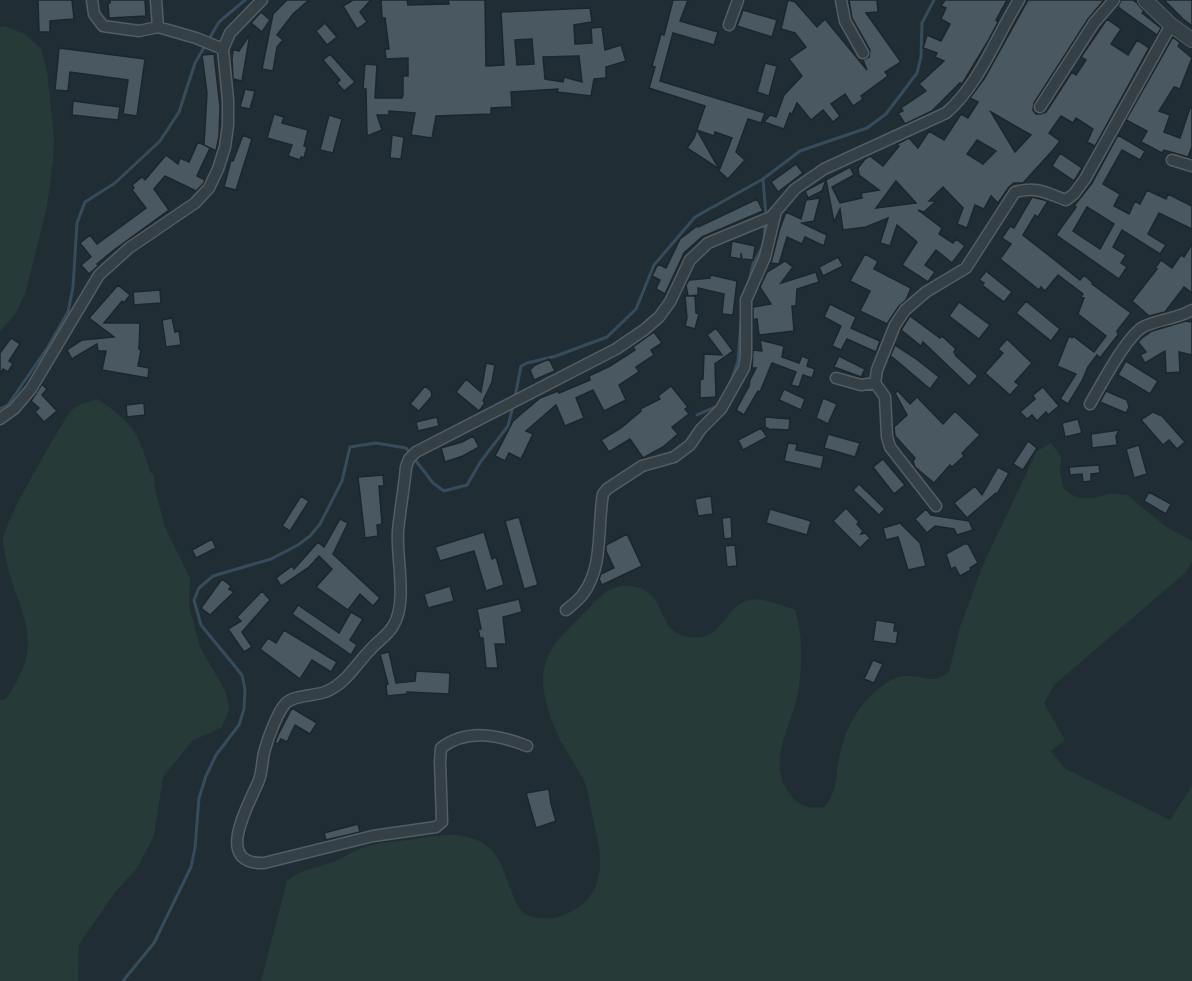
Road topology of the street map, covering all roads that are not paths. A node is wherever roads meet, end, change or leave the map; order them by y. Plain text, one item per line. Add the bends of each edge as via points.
1 (92, 0) edge
2 (156, 0) edge
3 (262, 0) edge
4 (738, 0) edge
5 (841, 0) edge
6 (1019, 0) edge
7 (1114, 0) edge
8 (1146, 0) edge
9 (729, 25) dead end
10 (1171, 25) junction
11 (158, 27) junction
12 (1192, 40) edge
13 (218, 47) junction
14 (864, 53) dead end
15 (1040, 107) dead end
16 (1172, 160) dead end
17 (1192, 166) edge
18 (770, 216) junction
19 (1192, 310) edge
20 (836, 378) dead end
21 (875, 382) junction
22 (1090, 404) dead end
23 (0, 419) edge
24 (936, 506) dead end
25 (566, 610) dead end
26 (527, 746) dead end

1 - 11 street via 94,14 103,26 139,31
2 - 11 street
3 - 13 street
4 - 9 street
5 - 14 street via 845,21
6 - 18 street via 969,88 951,109 920,127 824,169 795,189
7 - 15 street via 1094,23
8 - 10 street
10 - 12 street
10 - 21 street via 1074,194 1066,200 1039,189 1015,192 966,268 905,310 876,370
11 - 13 street
13 - 23 street via 228,100 228,125 222,158 208,188 195,203 129,248 99,275 31,389
16 - 17 street
18 - 25 street via 765,257 746,300 746,356 740,376 721,410 690,445 674,457 642,466 603,494 595,568 589,586
18 - 26 street via 722,236 696,252 659,316 616,349 413,456 406,467 398,534 399,612 394,626 340,684 286,703 272,730 260,778 242,816 239,852 248,860 264,862 373,836 436,827 442,822 441,748 460,737 487,735
19 - 22 street via 1135,333
20 - 21 street via 861,385
21 - 24 street via 885,397 890,447

